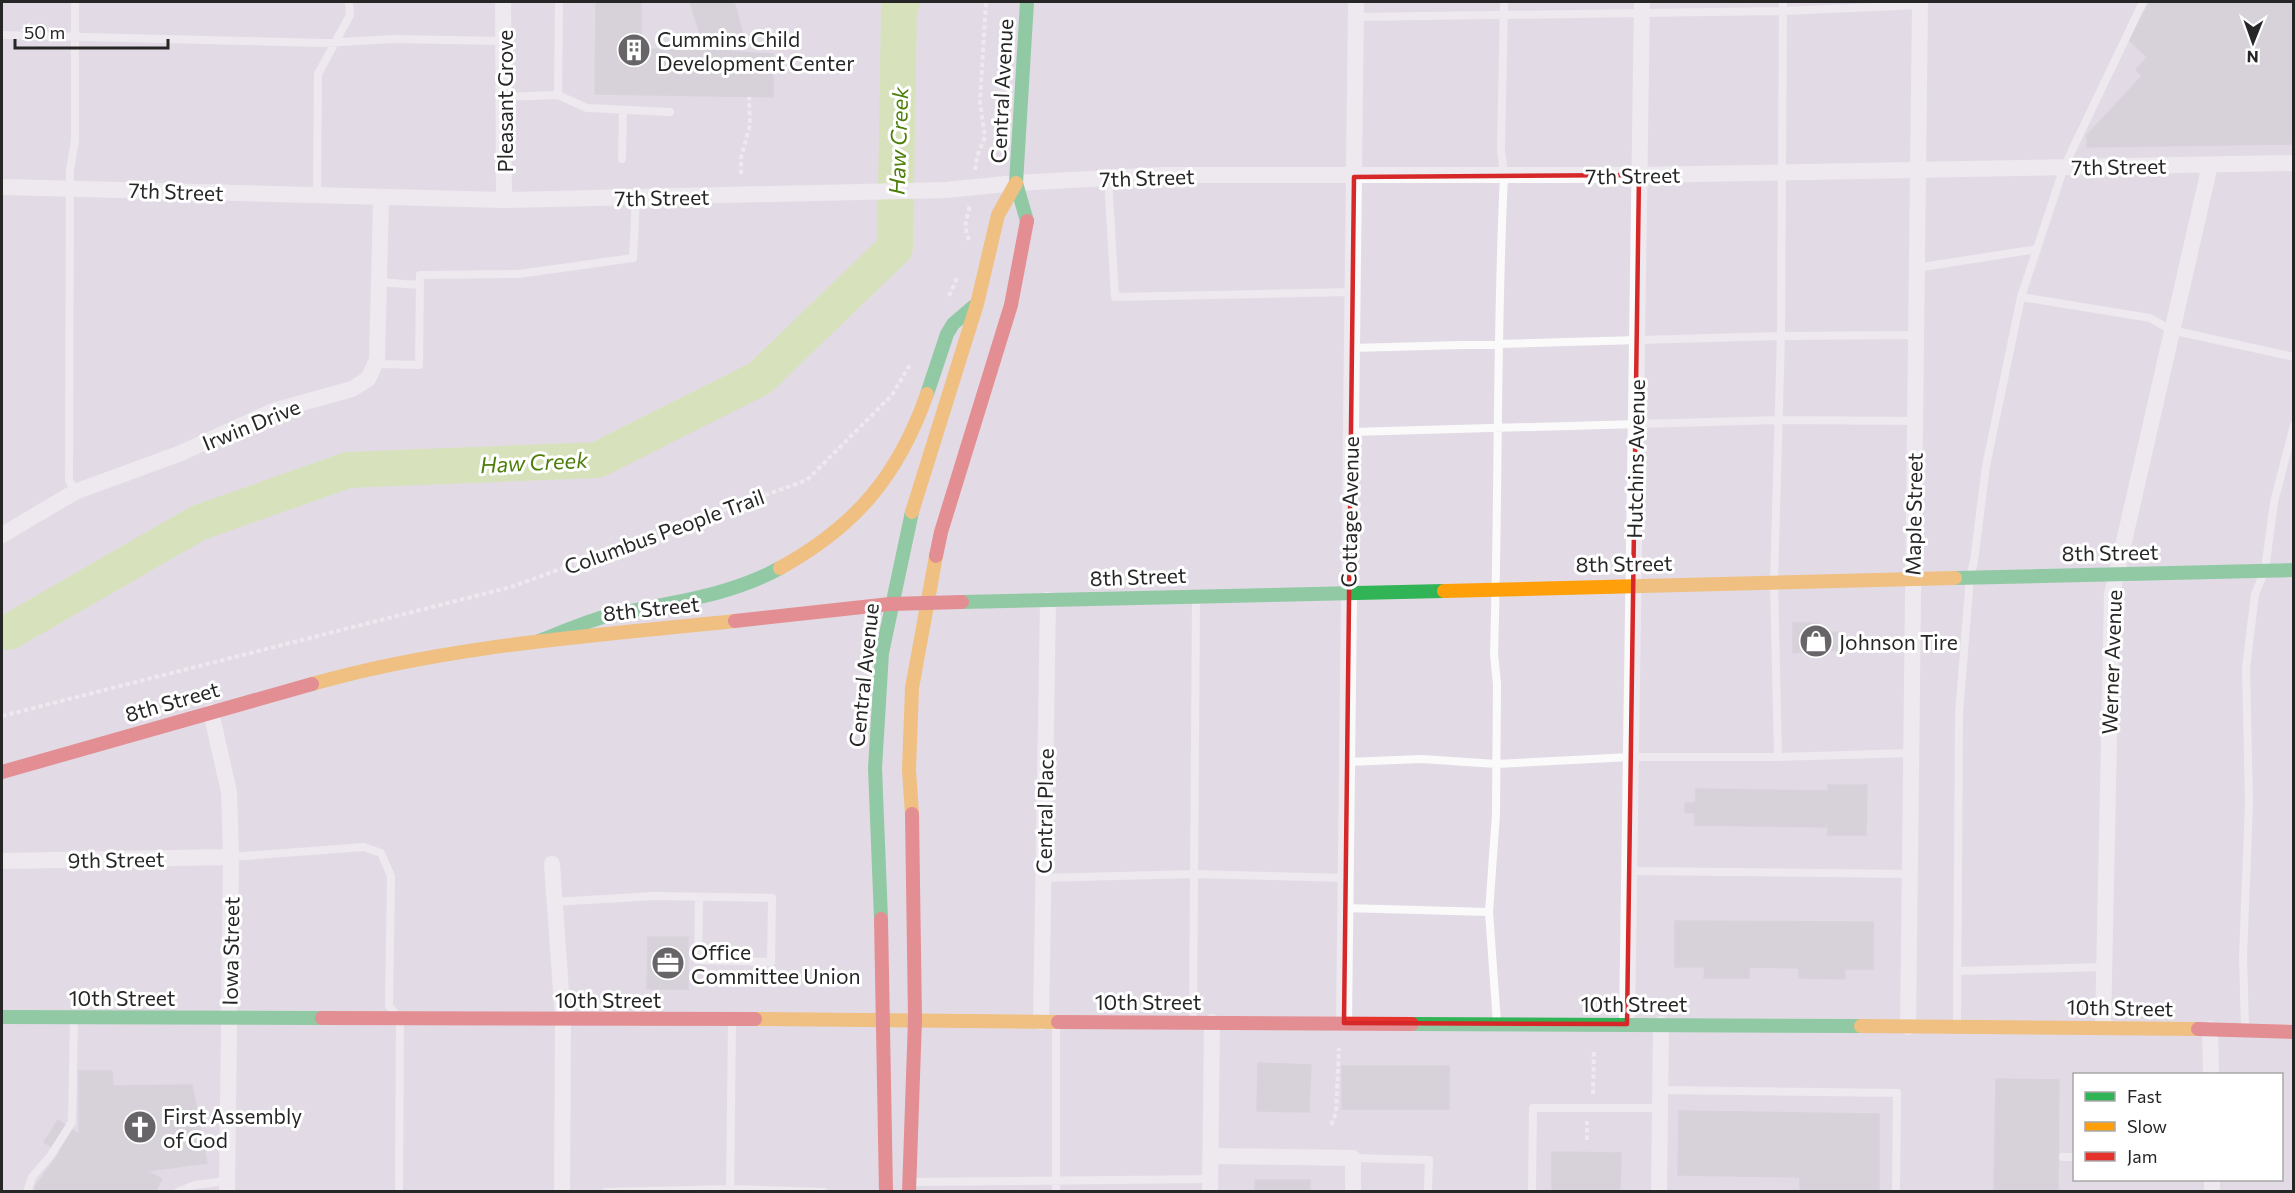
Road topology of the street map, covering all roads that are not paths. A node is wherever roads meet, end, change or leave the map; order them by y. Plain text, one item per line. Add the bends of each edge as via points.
1 (75, 2) edge
2 (349, 2) edge
3 (503, 2) edge
4 (559, 2) edge
5 (1027, 2) edge
6 (1504, 2) edge
7 (2143, 2) edge
8 (1920, 3) edge
9 (1783, 6) edge
10 (1642, 7) edge
11 (1355, 9) edge
12 (1504, 15) junction
13 (2, 35) edge
14 (75, 36) junction
15 (504, 41) junction
16 (335, 42) junction
17 (558, 95) junction
18 (504, 97) junction
19 (623, 112) junction
20 (670, 112) dead end
21 (622, 159) dead end
22 (2294, 163) edge
23 (2210, 165) junction
24 (2064, 167) junction
25 (1917, 170) junction
26 (1780, 172) junction
27 (1639, 175) junction
28 (1504, 176) junction
29 (1354, 177) junction
30 (1108, 178) junction
31 (1016, 183) junction
32 (2, 187) edge
33 (70, 188) junction
34 (317, 196) junction
35 (381, 198) junction
36 (636, 198) junction
37 (504, 200) junction
38 (2037, 249) junction
39 (1916, 268) junction
40 (379, 282) junction
41 (419, 285) junction
42 (1353, 292) junction
43 (2021, 297) junction
44 (977, 304) junction
45 (2172, 330) junction
46 (1915, 335) junction
47 (1781, 336) junction
48 (1636, 342) junction
49 (1498, 345) junction
50 (1352, 348) junction
51 (2294, 357) edge
52 (375, 364) junction
53 (1780, 420) junction
54 (1914, 421) junction
55 (1635, 426) junction
56 (2294, 426) edge
57 (1500, 429) junction
58 (1351, 432) junction
59 (75, 492) junction
60 (2, 535) edge
61 (2265, 570) junction
62 (2294, 570) edge
63 (2116, 573) junction
64 (1970, 577) junction
65 (1912, 578) junction
66 (1774, 581) junction
67 (1633, 584) junction
68 (1496, 588) junction
69 (1348, 591) junction
70 (1196, 596) junction
71 (1048, 600) junction
72 (926, 603) junction
73 (890, 604) junction
74 (539, 641) junction
75 (211, 712) junction
76 (1910, 753) junction
77 (1631, 757) junction
78 (1778, 758) junction
79 (1347, 762) junction
80 (1496, 764) junction
81 (2, 771) edge
82 (231, 857) junction
83 (2, 861) edge
84 (552, 864) dead end
85 (1629, 871) junction
86 (1193, 874) junction
87 (1909, 874) junction
88 (1043, 878) junction
89 (1346, 878) junction
90 (699, 897) junction
91 (554, 902) junction
92 (1345, 908) junction
93 (1489, 912) junction
94 (2104, 967) junction
95 (1957, 971) junction
96 (2, 1017) edge
97 (74, 1017) junction
98 (229, 1018) junction
99 (400, 1019) junction
100 (884, 1019) junction
101 (563, 1020) junction
102 (732, 1020) junction
103 (915, 1020) junction
104 (1048, 1022) junction
105 (1193, 1022) junction
106 (1212, 1022) junction
107 (1344, 1023) junction
108 (1497, 1023) junction
109 (1627, 1024) junction
110 (1661, 1024) junction
111 (1908, 1027) junction
112 (1957, 1027) junction
113 (2103, 1027) junction
114 (2210, 1029) junction
115 (2245, 1030) junction
116 (2294, 1032) edge
117 (2211, 1073) edge
118 (1660, 1090) junction
119 (1660, 1108) junction
120 (1211, 1156) junction
121 (2063, 1157) dead end
122 (2073, 1157) edge
123 (1353, 1158) junction
124 (1056, 1181) junction
125 (1210, 1185) edge
126 (227, 1186) edge
127 (909, 1187) edge
128 (730, 1190) edge
129 (27, 1191) edge
130 (178, 1191) edge
131 (399, 1191) edge
132 (562, 1191) edge
133 (606, 1191) edge
134 (824, 1191) edge
135 (886, 1191) edge
136 (1056, 1191) edge
137 (1353, 1191) edge
138 (1428, 1191) edge
139 (1532, 1191) edge
140 (1659, 1191) edge
141 (1896, 1191) edge

1 - 14 lane
2 - 16 lane via 350,15
3 - 15 street, Pleasant Grove
4 - 17 lane
5 - 31 main road, Central Avenue
6 - 12 lane
7 - 24 lane
8 - 9 lane
8 - 25 street, Maple Street
9 - 10 lane
9 - 26 lane
10 - 12 lane
10 - 27 street, Hutchins Avenue
11 - 12 lane
11 - 29 street, Cottage Avenue
12 - 28 lane
13 - 14 lane
14 - 16 lane
14 - 33 lane via 75,140
15 - 16 lane
15 - 18 street, Pleasant Grove
16 - 34 lane via 318,74
17 - 18 lane
17 - 19 lane via 587,108
18 - 37 street, Pleasant Grove
19 - 20 lane
19 - 21 lane
22 - 23 street, 7th Street
23 - 24 street, 7th Street
23 - 45 street, Werner Avenue
24 - 25 street, 7th Street
24 - 38 lane
25 - 26 street, 7th Street
25 - 39 street, Maple Street
26 - 27 street, 7th Street
26 - 47 lane
27 - 28 street, 7th Street
27 - 48 street, Hutchins Avenue
28 - 29 street, 7th Street
28 - 49 lane
29 - 30 street, 7th Street
29 - 42 street, Cottage Avenue
30 - 31 street, 7th Street
30 - 42 lane via 1116,297
31 - 36 street, 7th Street via 946,190
31 - 44 main road, Central Avenue via 998,215
31 - 72 main road, Central Avenue via 1028,218 1011,305 941,532
32 - 33 street, 7th Street
33 - 34 street, 7th Street
33 - 59 lane via 69,480
34 - 35 street, 7th Street
35 - 37 street, 7th Street
35 - 40 street
36 - 37 street, 7th Street
36 - 41 lane via 633,258 519,274 420,275
38 - 39 lane
38 - 43 lane
39 - 46 street, Maple Street
40 - 41 lane
40 - 52 street
41 - 52 lane via 418,366
42 - 50 street, Cottage Avenue
43 - 45 lane via 2150,318
43 - 64 lane via 1986,466
44 - 73 main road, Central Avenue via 921,479
44 - 74 main road via 947,334 914,425 889,476 854,517 809,554 758,580 693,600 598,618
45 - 51 lane
45 - 63 street, Werner Avenue
46 - 47 lane
46 - 54 street, Maple Street
47 - 48 lane
47 - 53 lane
48 - 49 lane
48 - 55 street, Hutchins Avenue
49 - 50 lane
49 - 57 lane
50 - 58 street, Cottage Avenue
52 - 59 street, Irwin Drive via 368,379 352,389 273,411 181,453
53 - 54 lane
53 - 55 lane
53 - 66 lane
54 - 65 street, Maple Street
55 - 57 lane
55 - 67 street, Hutchins Avenue
56 - 61 lane via 2274,502
57 - 58 lane
57 - 68 lane
58 - 69 street, Cottage Avenue
59 - 60 street, Irwin Drive
61 - 62 main road, 8th Street
61 - 63 main road, 8th Street
61 - 115 lane via 2255,594 2247,668
63 - 64 main road, 8th Street
63 - 94 street, Werner Avenue via 2111,598
64 - 65 main road, 8th Street
64 - 95 lane via 1959,714
65 - 66 main road, 8th Street
65 - 76 street, Maple Street
66 - 67 main road, 8th Street
66 - 78 lane
67 - 68 main road, 8th Street
67 - 77 street, Hutchins Avenue
68 - 69 main road, 8th Street
68 - 80 lane
69 - 70 main road, 8th Street
69 - 79 street, Cottage Avenue
70 - 71 main road, 8th Street
70 - 86 lane
71 - 72 main road, 8th Street
71 - 88 street, Central Place
72 - 73 main road, 8th Street
72 - 103 main road, Central Avenue via 916,655 909,739
73 - 74 main road, 8th Street
73 - 100 main road, Central Avenue via 878,687 874,768
74 - 75 main road, 8th Street via 357,671
75 - 81 main road, 8th Street
75 - 82 street, Iowa Street via 229,792
76 - 78 lane
76 - 87 street, Maple Street
77 - 78 lane
77 - 80 lane
77 - 85 street, Hutchins Avenue
79 - 80 lane via 1422,759
79 - 89 street, Cottage Avenue
80 - 93 lane
82 - 83 street, 9th Street
82 - 98 street, Iowa Street
82 - 99 lane via 364,847 381,853 391,876 389,1006
84 - 91 street
85 - 87 lane
85 - 109 street, Hutchins Avenue
86 - 88 lane
86 - 89 lane
86 - 105 lane
87 - 111 street, Maple Street
88 - 104 street, Central Place
89 - 92 street, Cottage Avenue
90 - 90 lane via 772,898 771,962 698,960
90 - 91 lane
91 - 101 street
92 - 93 lane
92 - 107 street, Cottage Avenue
93 - 108 lane
94 - 95 lane
94 - 113 street, Werner Avenue
95 - 112 lane
96 - 97 main road, 10th Street
97 - 98 main road, 10th Street
97 - 129 lane via 72,1122 32,1177
98 - 99 main road, 10th Street
98 - 126 street, Iowa Street
99 - 101 main road, 10th Street
99 - 131 lane
100 - 102 main road, 10th Street
100 - 103 main road, 10th Street
100 - 135 main road, Central Avenue
101 - 102 main road, 10th Street
101 - 132 street
102 - 128 lane
103 - 104 main road, 10th Street
103 - 127 main road, Central Avenue
104 - 105 main road, 10th Street
104 - 124 lane
105 - 106 main road, 10th Street
106 - 107 main road, 10th Street
106 - 120 street
107 - 108 main road, 10th Street
108 - 109 main road, 10th Street
109 - 110 main road, 10th Street
110 - 111 main road, 10th Street
110 - 118 street
111 - 112 main road, 10th Street
112 - 113 main road, 10th Street
113 - 114 main road, 10th Street
114 - 115 main road, 10th Street
114 - 117 street
115 - 116 main road, 10th Street
118 - 119 street
118 - 141 lane via 1897,1093
119 - 139 lane via 1533,1108
119 - 140 street
120 - 123 street
120 - 125 street
121 - 122 lane
123 - 137 street
123 - 138 lane via 1429,1160
124 - 125 lane
124 - 127 lane
124 - 136 lane
126 - 130 lane via 195,1185
128 - 133 lane
128 - 134 lane

